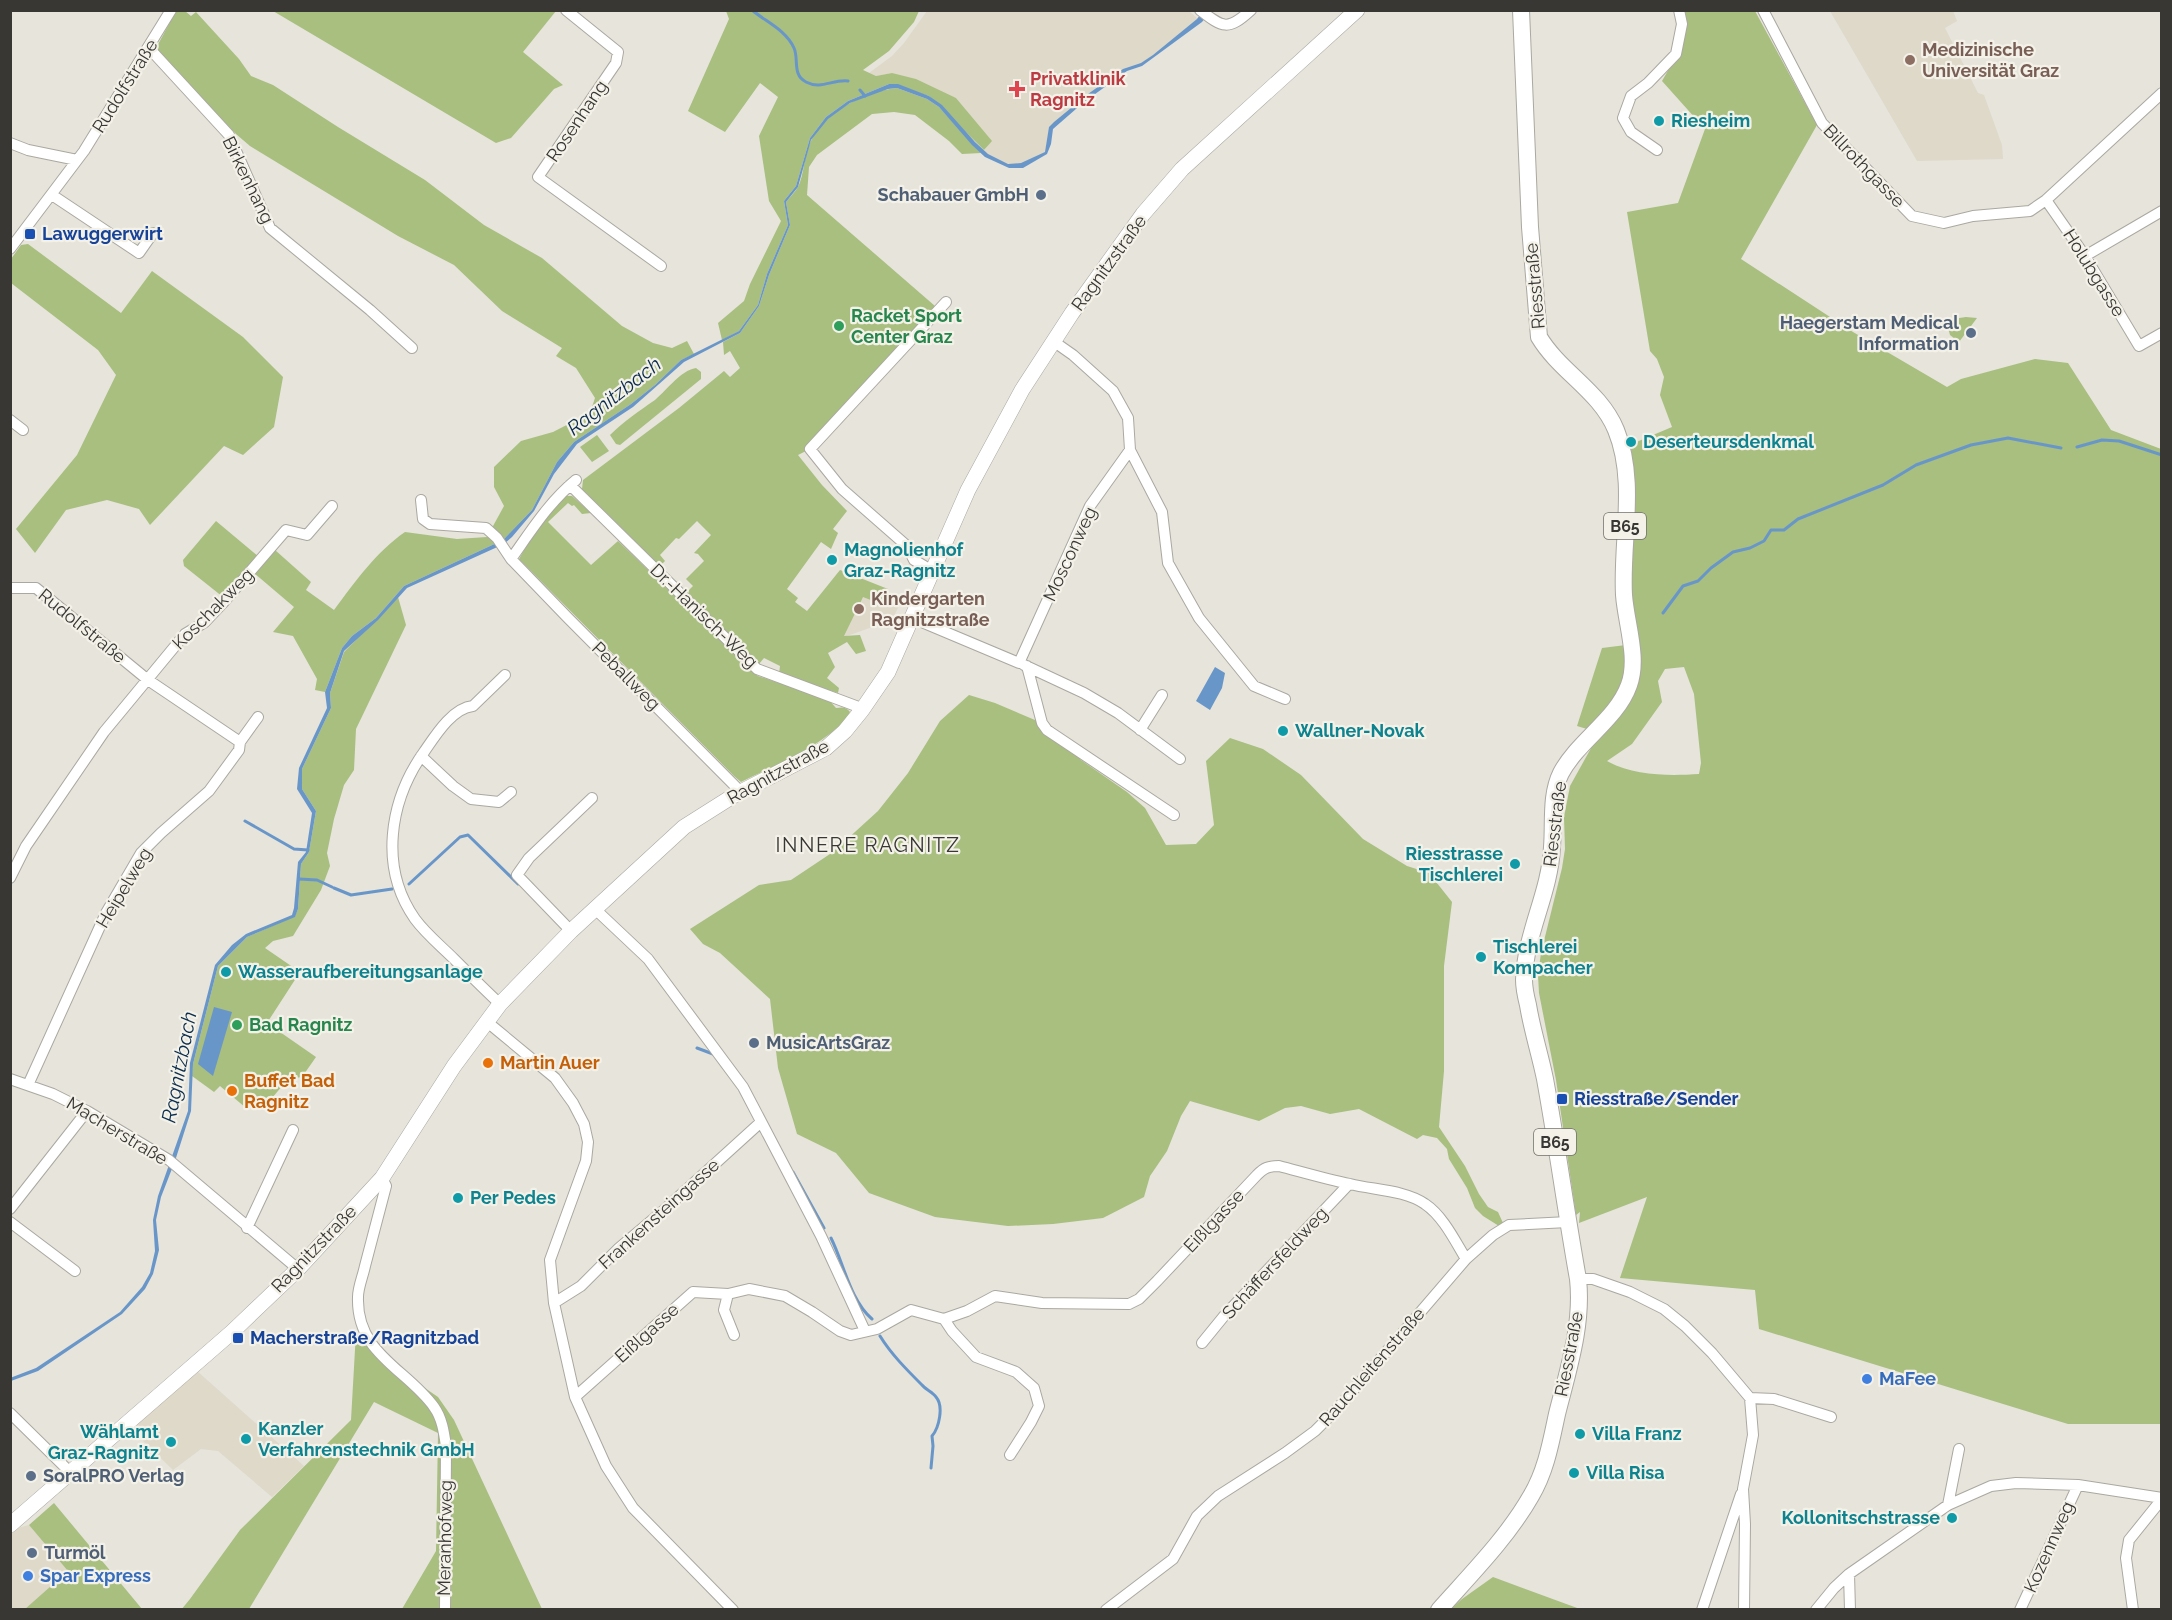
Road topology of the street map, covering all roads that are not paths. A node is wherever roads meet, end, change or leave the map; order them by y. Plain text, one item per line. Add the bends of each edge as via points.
1 (171, 10) edge
2 (566, 10) edge
3 (1200, 10) edge
4 (1251, 10) edge
5 (1357, 10) edge
6 (1521, 10) edge
7 (1679, 10) edge
8 (1763, 10) edge
9 (149, 48) junction
10 (2162, 93) edge
11 (10, 143) edge
12 (1657, 150) dead end
13 (77, 160) junction
14 (52, 195) junction
15 (2046, 200) junction
16 (2162, 211) edge
17 (153, 232) dead end
18 (10, 249) edge
19 (2085, 256) junction
20 (661, 266) dead end
21 (946, 302) dead end
22 (2162, 333) edge
23 (1053, 341) junction
24 (412, 348) dead end
25 (10, 420) edge
26 (23, 430) dead end
27 (1130, 450) junction
28 (421, 500) dead end
29 (332, 506) dead end
30 (511, 559) junction
31 (931, 570) junction
32 (10, 588) edge
33 (912, 618) junction
34 (1023, 665) junction
35 (505, 675) dead end
36 (148, 680) junction
37 (1162, 695) dead end
38 (1285, 699) dead end
39 (862, 710) junction
40 (258, 717) dead end
41 (1140, 730) junction
42 (240, 742) junction
43 (421, 756) junction
44 (1180, 759) dead end
45 (511, 792) dead end
46 (741, 792) junction
47 (592, 798) dead end
48 (1174, 815) dead end
49 (10, 878) edge
50 (595, 909) junction
51 (571, 931) junction
52 (500, 1004) junction
53 (486, 1021) junction
54 (10, 1079) edge
55 (28, 1085) junction
56 (87, 1111) junction
57 (761, 1122) junction
58 (293, 1130) dead end
59 (382, 1178) junction
60 (1349, 1184) junction
61 (10, 1209) edge
62 (10, 1222) edge
63 (1568, 1222) junction
64 (246, 1228) junction
65 (1467, 1259) junction
66 (298, 1269) junction
67 (75, 1271) dead end
68 (1578, 1279) junction
69 (728, 1294) junction
70 (554, 1303) junction
71 (944, 1319) junction
72 (865, 1331) junction
73 (735, 1335) dead end
74 (1202, 1343) dead end
75 (575, 1397) junction
76 (1750, 1398) junction
77 (10, 1413) edge
78 (1831, 1417) dead end
79 (1959, 1449) dead end
80 (1010, 1455) dead end
81 (71, 1473) junction
82 (2078, 1485) junction
83 (1743, 1488) junction
84 (2162, 1498) edge
85 (1947, 1505) junction
86 (10, 1525) edge
87 (1849, 1574) junction
88 (445, 1610) edge
89 (733, 1610) edge
90 (1106, 1610) edge
91 (1439, 1610) edge
92 (1702, 1610) edge
93 (1744, 1610) edge
94 (1816, 1610) edge
95 (1850, 1610) edge
96 (2020, 1610) edge
97 (2133, 1610) edge

1 - 9 street, Rudolfstraße
2 - 20 street, Rosenhang via 618,52 616,63 538,177
3 - 4 street via 1228,26
5 - 23 main road, Ragnitzstraße via 1182,169 1143,214
6 - 63 main road, Riesstraße / B65 via 1539,337 1548,353 1609,415 1623,450 1626,479 1624,595 1631,651 1630,684 1623,698 1572,755 1558,779 1550,869 1528,945 1524,982
7 - 12 street via 1682,24 1676,54 1631,96 1623,118 1631,132
8 - 15 street, Billrothgasse via 1822,123 1912,216 1944,223 2030,211
9 - 13 street, Rudolfstraße
9 - 24 street, Birkenhang via 229,135 270,228
10 - 15 street, Billrothgasse
11 - 13 street
13 - 14 street, Rudolfstraße
14 - 17 street via 139,253
14 - 18 street, Rudolfstraße
15 - 19 street, Holubgasse
16 - 19 street
19 - 22 street, Holubgasse via 2139,346
21 - 31 street via 810,449 842,489 907,546 914,560
23 - 27 street via 1113,391 1128,418
23 - 31 main road, Ragnitzstraße via 968,490
25 - 26 street
27 - 34 street, Mosconweg via 1090,506
27 - 38 street via 1162,512 1168,563 1199,618 1254,686
28 - 30 street, Peballweg via 423,519 430,524 486,528
29 - 36 street, Koschakweg via 307,535 286,530 222,604 185,634
30 - 39 street, Dr.-Hanisch-Weg via 540,518 573,483 757,669
30 - 46 street, Peballweg
31 - 33 main road, Ragnitzstraße
32 - 36 street, Rudolfstraße via 36,588
33 - 34 street
33 - 39 main road, Ragnitzstraße via 888,672
34 - 41 street via 1084,693
34 - 48 street via 1047,730
35 - 43 street via 473,705 456,713
36 - 42 street
36 - 49 street, Koschakweg via 66,786
37 - 41 street
39 - 46 main road, Ragnitzstraße via 826,748
40 - 42 street, Heipelweg
41 - 44 street
42 - 55 street, Heipelweg via 239,750 209,791 141,853 106,913
43 - 45 street via 471,799 498,802
43 - 52 street via 405,785 394,820 392,849 398,884 408,909 423,929
46 - 50 main road, Ragnitzstraße via 674,834
47 - 51 street via 529,858 517,875
50 - 51 main road, Ragnitzstraße
50 - 57 street via 648,959 743,1087
51 - 52 main road, Ragnitzstraße
52 - 53 main road, Ragnitzstraße
53 - 59 main road, Ragnitzstraße
53 - 70 street via 555,1078 584,1124 588,1142 586,1161 550,1260
54 - 55 street, Macherstraße
55 - 56 street, Macherstraße
56 - 61 street
56 - 64 street, Macherstraße via 169,1160
57 - 70 street, Frankensteingasse via 580,1286
57 - 72 street
58 - 64 street
59 - 66 main road, Ragnitzstraße
59 - 88 street, Meranhofweg via 386,1186 357,1296 361,1322 372,1345 421,1392 443,1426
60 - 65 street, Eißlgasse via 1423,1202
60 - 71 street, Eißlgasse via 1279,1166 1264,1168 1157,1281 1129,1304 1042,1303 995,1296
60 - 74 street, Schäffersfeldweg
62 - 67 street
63 - 65 street, Rauchleitenstraße via 1509,1225
63 - 68 main road, Riesstraße / B65
64 - 66 street, Macherstraße
65 - 90 street, Rauchleitenstraße via 1315,1431 1218,1496 1197,1516 1173,1559
66 - 81 main road, Ragnitzstraße
68 - 76 street via 1593,1279 1664,1309 1712,1353
68 - 91 main road, Riesstraße / B65 via 1576,1334 1544,1468 1531,1496 1506,1532
69 - 72 street, Eißlgasse via 750,1289 785,1296 840,1331 851,1335
69 - 73 street via 724,1310
69 - 75 street, Eißlgasse via 693,1292
70 - 75 street
71 - 72 street, Eißlgasse via 911,1310 877,1329
71 - 80 street via 976,1357 1016,1372 1034,1388 1039,1406
75 - 89 street via 606,1466 633,1508
76 - 78 street via 1774,1399
76 - 83 street via 1753,1436
77 - 81 street
79 - 85 street
81 - 86 main road, Ragnitzstraße
82 - 84 street
82 - 85 street via 1991,1486
82 - 96 street, Kozennweg
83 - 92 street
83 - 93 street
84 - 97 street via 2129,1540 2126,1558
85 - 87 street
87 - 94 street
87 - 95 street

